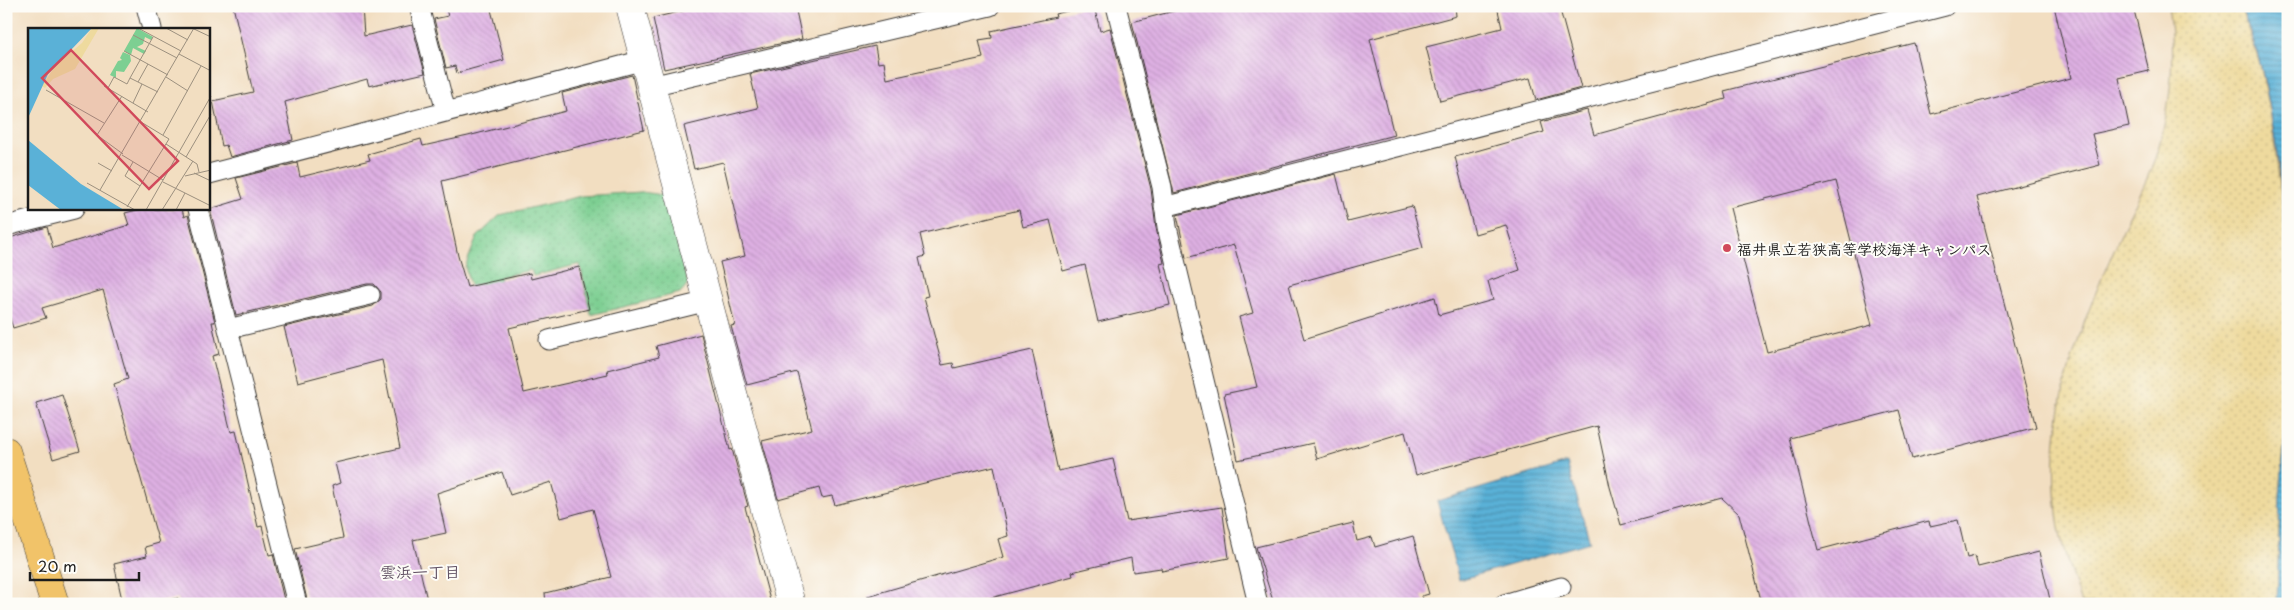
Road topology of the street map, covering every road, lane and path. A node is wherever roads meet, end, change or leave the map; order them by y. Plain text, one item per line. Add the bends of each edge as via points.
1 (146, 6) edge
2 (419, 6) edge
3 (630, 6) edge
4 (990, 6) edge
5 (1116, 6) edge
6 (1945, 6) edge
7 (152, 28) edge
8 (644, 60) junction
9 (651, 86) junction
10 (446, 112) junction
11 (210, 174) edge
12 (1164, 207) junction
13 (70, 210) edge
14 (198, 210) edge
15 (6, 226) edge
16 (370, 295) dead end
17 (708, 300) junction
18 (228, 329) junction
19 (548, 340) dead end
20 (6, 451) edge
21 (1561, 587) dead end
22 (55, 604) edge
23 (297, 604) edge
24 (791, 604) edge
25 (1258, 604) edge
26 (1505, 604) edge

1 - 7 lane
2 - 10 lane
3 - 8 street
4 - 9 lane
5 - 12 lane via 1162,187
6 - 12 lane
8 - 9 street
8 - 10 lane
9 - 17 street
10 - 11 lane
12 - 25 lane
13 - 15 lane
14 - 18 lane
16 - 18 lane
17 - 19 lane
17 - 24 street
18 - 23 lane
20 - 22 highway
21 - 26 lane

